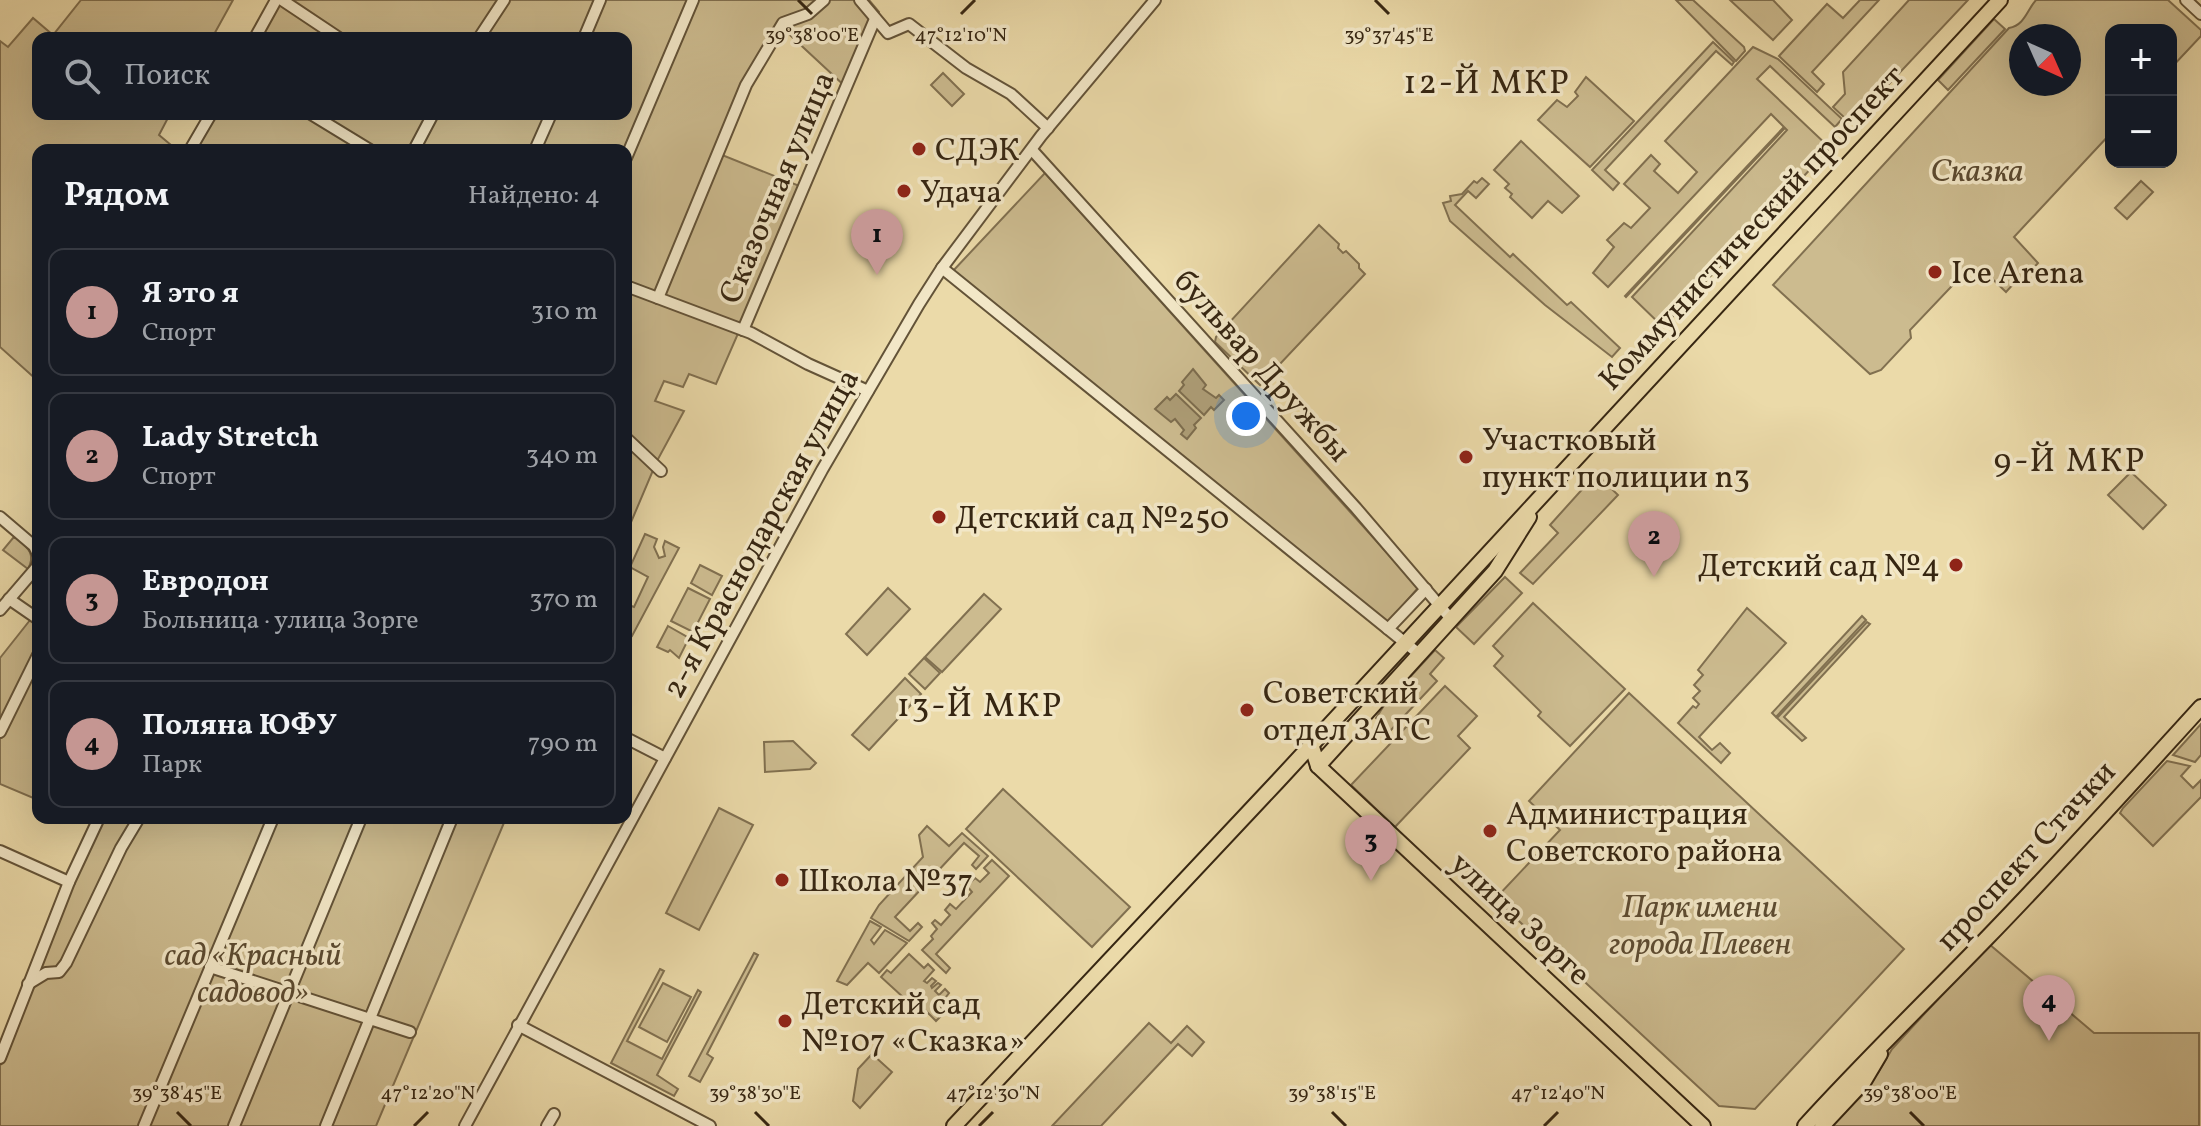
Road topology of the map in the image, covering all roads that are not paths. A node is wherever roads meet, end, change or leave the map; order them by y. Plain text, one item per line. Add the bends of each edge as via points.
1 (279, 0) edge
2 (504, 0) edge
3 (600, 0) edge
4 (693, 0) edge
5 (824, 0) edge
6 (860, 0) edge
7 (1155, 0) edge
8 (2000, 0) edge
9 (2186, 0) edge
10 (2201, 14) edge
11 (875, 19) junction
12 (259, 32) edge
13 (330, 32) edge
14 (483, 32) edge
15 (587, 32) edge
16 (208, 120) edge
17 (321, 120) edge
18 (430, 120) edge
19 (548, 120) edge
20 (1048, 128) junction
21 (194, 144) edge
22 (360, 144) edge
23 (417, 144) edge
24 (538, 144) edge
25 (632, 144) edge
26 (1034, 152) junction
27 (944, 270) junction
28 (632, 288) edge
29 (658, 298) junction
30 (743, 330) junction
31 (868, 391) junction
32 (632, 444) edge
33 (661, 471) dead end
34 (1543, 493) junction
35 (0, 517) edge
36 (32, 544) edge
37 (32, 573) edge
38 (1426, 589) junction
39 (9, 599) junction
40 (1439, 604) junction
41 (0, 610) edge
42 (32, 615) edge
43 (1451, 619) junction
44 (1388, 629) junction
45 (1404, 642) junction
46 (1419, 654) junction
47 (32, 667) edge
48 (2201, 707) edge
49 (0, 732) edge
50 (632, 741) edge
51 (1311, 744) junction
52 (665, 758) junction
53 (1293, 764) junction
54 (1318, 766) junction
55 (632, 818) edge
56 (96, 824) edge
57 (135, 824) edge
58 (270, 824) edge
59 (359, 824) edge
60 (450, 824) edge
61 (629, 824) edge
62 (0, 851) edge
63 (69, 882) junction
64 (210, 967) junction
65 (28, 984) junction
66 (290, 992) junction
67 (369, 1018) junction
68 (518, 1025) junction
69 (410, 1032) dead end
70 (1889, 1040) junction
71 (0, 1058) edge
72 (554, 1114) dead end
73 (1804, 1125) edge
74 (144, 1126) edge
75 (234, 1126) edge
76 (326, 1126) edge
77 (465, 1126) edge
78 (547, 1126) edge
79 (710, 1126) edge
80 (954, 1126) edge
81 (1703, 1126) edge
82 (1822, 1126) edge

1 - 12 street
1 - 13 street
2 - 14 street
3 - 15 street
4 - 25 street
5 - 29 street via 808,14 783,23 762,55
6 - 11 street
7 - 20 street, 2-я Краснодарская улица
8 - 34 main road, Коммунистический проспект
9 - 10 street
11 - 20 street via 888,33 909,24 966,68 1011,94
11 - 30 street, Сказочная улица
16 - 21 street
17 - 22 street
18 - 23 street
19 - 24 street
20 - 26 street, 2-я Краснодарская улица
26 - 27 street, 2-я Краснодарская улица
26 - 38 street, бульвар Дружбы
27 - 31 street, 2-я Краснодарская улица
27 - 44 street
28 - 29 street
29 - 30 street
30 - 31 street
31 - 52 street, 2-я Краснодарская улица
32 - 33 street
34 - 40 main road, Коммунистический проспект
34 - 43 main road, Коммунистический проспект via 1495,571
35 - 36 street
37 - 39 street
38 - 40 street, бульвар Дружбы
38 - 44 street
39 - 41 street
39 - 42 street
40 - 43 street, бульвар Дружбы
40 - 45 main road, Коммунистический проспект
43 - 46 main road, Коммунистический проспект
44 - 45 street
45 - 46 street
45 - 51 main road, Коммунистический проспект
46 - 54 main road, Коммунистический проспект
47 - 49 street
48 - 70 main road, проспект Стачки
50 - 52 street
51 - 53 main road, Коммунистический проспект
51 - 54 main road, улица Зорге
52 - 55 street, 2-я Краснодарская улица
53 - 54 main road
53 - 80 main road, Коммунистический проспект
54 - 81 main road, улица Зорге
56 - 63 street
57 - 65 street via 66,963 59,972
58 - 64 street
59 - 66 street
60 - 67 street
61 - 68 street, 2-я Краснодарская улица
62 - 63 street
63 - 65 street
64 - 66 street
64 - 74 street
65 - 71 street
66 - 67 street
66 - 75 street
67 - 69 street
67 - 76 street
68 - 77 street, 2-я Краснодарская улица
68 - 79 street
70 - 73 main road, проспект Стачки
70 - 82 main road, проспект Стачки via 1864,1081
72 - 78 street

